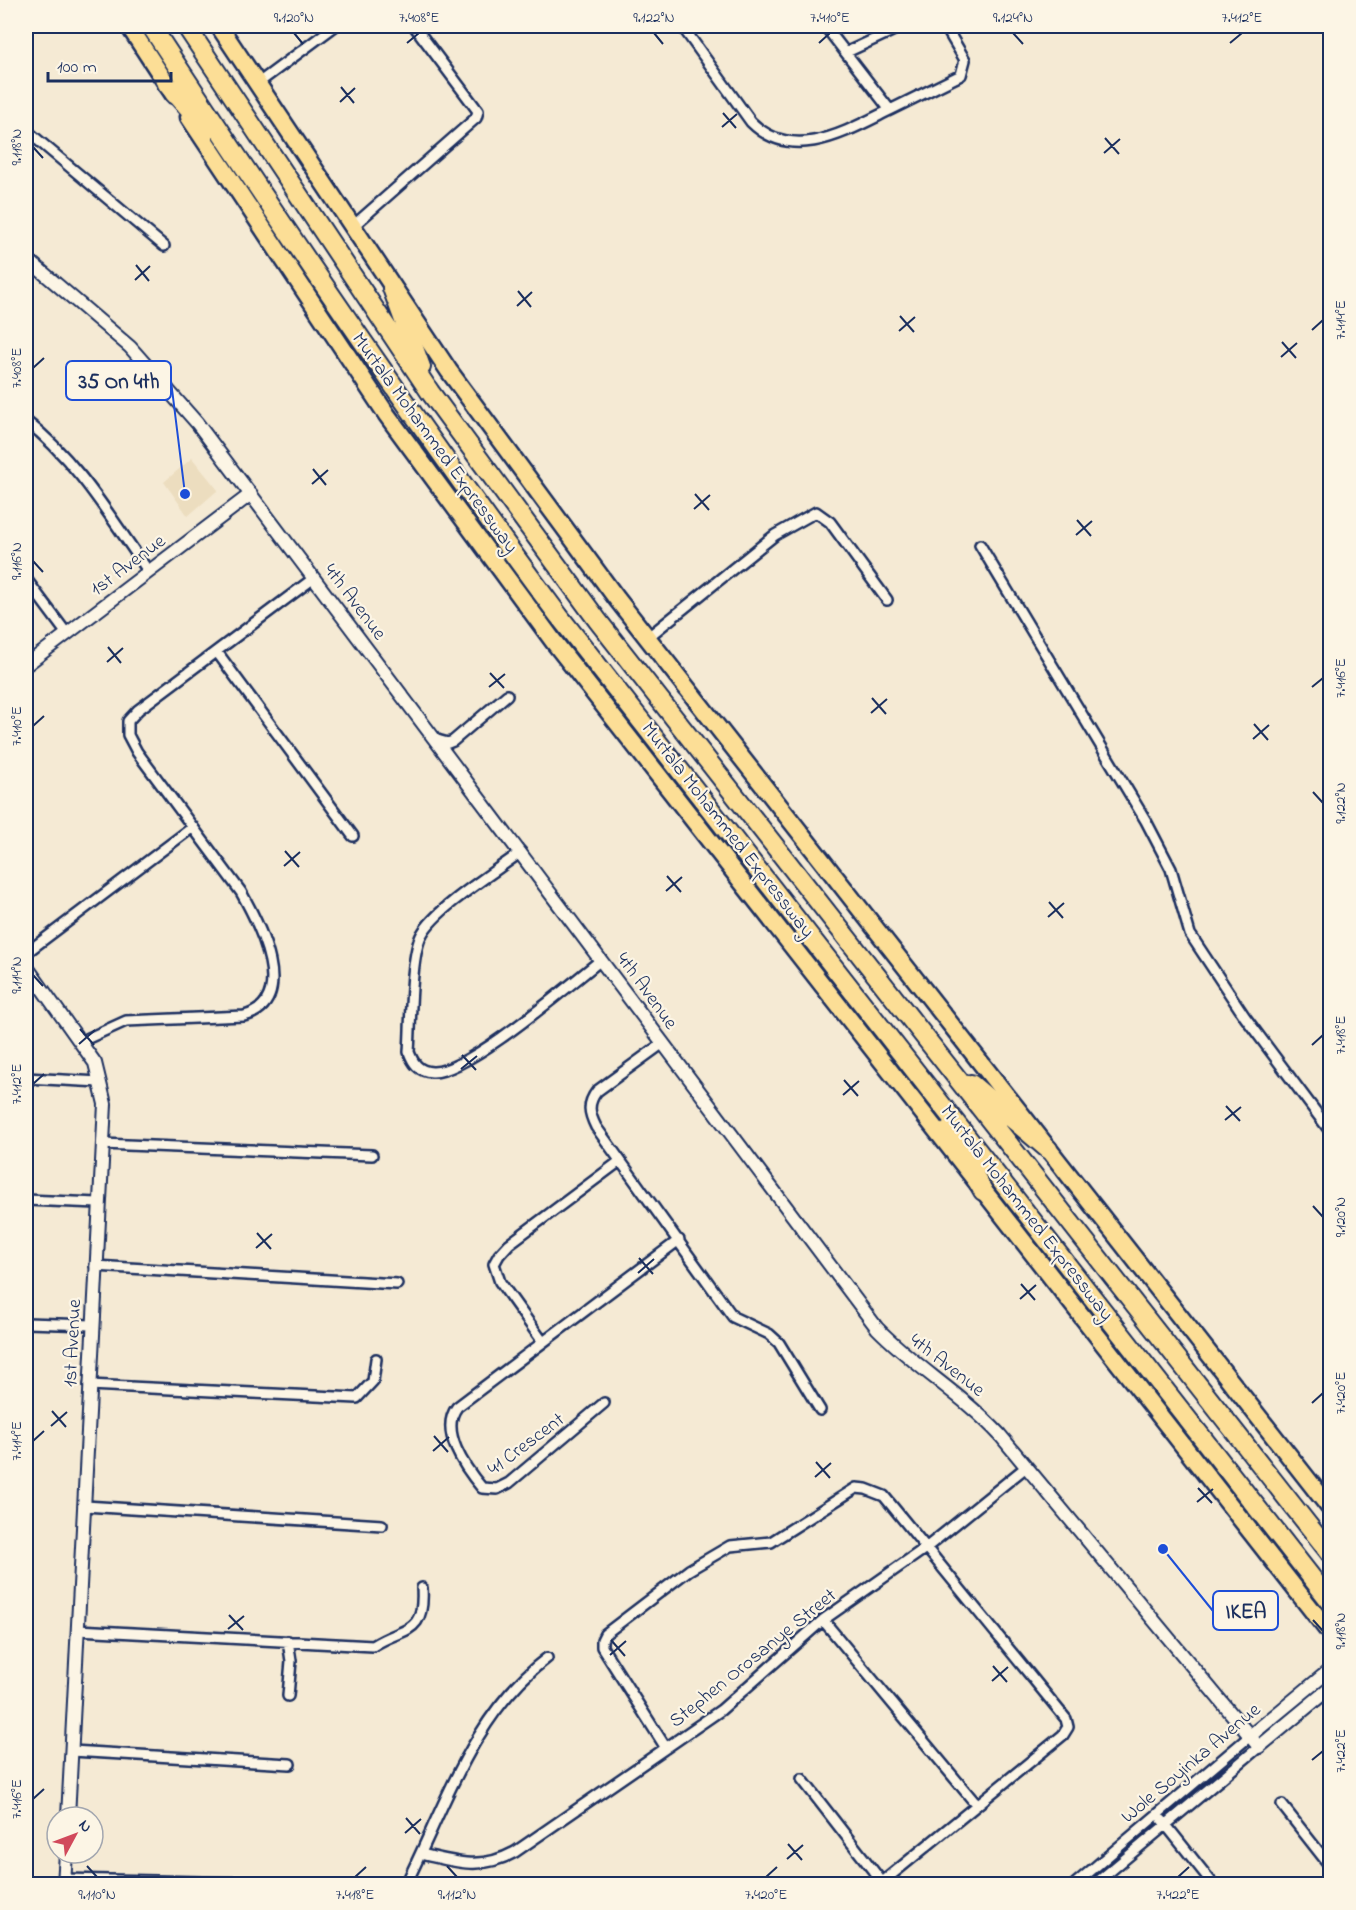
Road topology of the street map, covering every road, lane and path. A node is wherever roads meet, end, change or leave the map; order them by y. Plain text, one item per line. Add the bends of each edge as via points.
1 (129, 26) edge
2 (151, 26) edge
3 (186, 26) edge
4 (219, 26) edge
5 (335, 26) edge
6 (415, 26) edge
7 (682, 26) edge
8 (825, 26) edge
9 (903, 26) edge
10 (945, 26) edge
11 (847, 52) junction
12 (167, 84) junction
13 (257, 84) junction
14 (890, 110) junction
15 (26, 130) edge
16 (246, 171) junction
17 (352, 227) junction
18 (164, 246) dead end
19 (26, 258) edge
20 (392, 288) junction
21 (430, 392) junction
22 (26, 421) edge
23 (251, 494) junction
24 (980, 545) dead end
25 (149, 572) junction
26 (314, 578) junction
27 (26, 579) edge
28 (887, 600) dead end
29 (67, 634) junction
30 (647, 638) junction
31 (217, 652) junction
32 (26, 665) edge
33 (507, 696) dead end
34 (436, 740) junction
35 (193, 827) junction
36 (353, 836) dead end
37 (521, 852) junction
38 (26, 954) edge
39 (601, 960) junction
40 (26, 966) edge
41 (82, 1041) junction
42 (663, 1043) junction
43 (940, 1057) junction
44 (26, 1078) edge
45 (920, 1079) junction
46 (100, 1082) junction
47 (1330, 1131) edge
48 (102, 1144) junction
49 (1047, 1149) junction
50 (372, 1155) dead end
51 (620, 1161) junction
52 (982, 1191) junction
53 (26, 1200) edge
54 (98, 1203) junction
55 (679, 1240) junction
56 (95, 1266) junction
57 (397, 1284) dead end
58 (26, 1323) edge
59 (92, 1325) junction
60 (543, 1341) junction
61 (376, 1359) dead end
62 (89, 1385) junction
63 (604, 1403) dead end
64 (820, 1410) dead end
65 (1026, 1467) junction
66 (85, 1506) junction
67 (1330, 1508) edge
68 (382, 1525) dead end
69 (927, 1547) junction
70 (1330, 1553) edge
71 (422, 1588) dead end
72 (1330, 1601) edge
73 (823, 1620) junction
74 (78, 1630) junction
75 (1330, 1633) edge
76 (288, 1641) junction
77 (547, 1659) dead end
78 (1330, 1670) edge
79 (1330, 1688) edge
80 (288, 1696) dead end
81 (1250, 1736) junction
82 (1259, 1747) junction
83 (666, 1748) junction
84 (72, 1751) junction
85 (290, 1764) dead end
86 (802, 1779) dead end
87 (976, 1804) junction
88 (69, 1805) edge
89 (1282, 1805) dead end
90 (1158, 1815) junction
91 (1166, 1825) junction
92 (421, 1854) junction
93 (65, 1865) edge
94 (1330, 1866) edge
95 (64, 1882) edge
96 (249, 1883) edge
97 (881, 1883) edge
98 (406, 1884) edge
99 (1075, 1884) edge
100 (1095, 1884) edge
101 (1213, 1884) edge

1 - 12 highway, Murtala Mohammed Expressway
2 - 16 highway, Murtala Mohammed Expressway
3 - 21 highway, Murtala Mohammed Expressway
4 - 13 highway
5 - 13 street
6 - 17 street via 478,111 476,118
7 - 14 street via 763,134 785,141 811,142 839,135
8 - 11 street
9 - 11 street
10 - 14 street via 964,60 961,75
11 - 14 street
12 - 16 highway
12 - 52 highway, Murtala Mohammed Expressway via 324,324 459,515 561,652
13 - 17 highway
15 - 18 street
16 - 45 highway, Murtala Mohammed Expressway via 484,516
17 - 20 highway
19 - 23 street, 4th Avenue via 130,347 197,423
20 - 21 highway
20 - 30 highway via 494,435
21 - 43 highway, Murtala Mohammed Expressway via 598,621
22 - 25 street via 92,491
23 - 25 street, 1st Avenue
23 - 26 street, 4th Avenue
24 - 47 street via 1146,821 1171,869 1190,934 1245,1017
25 - 29 street, 1st Avenue
26 - 31 street
26 - 34 street, 4th Avenue
27 - 29 street
28 - 30 street via 830,522 816,512 775,535
29 - 32 street, 1st Avenue
30 - 49 highway
31 - 35 street via 128,721 128,735 137,752
31 - 36 street
33 - 34 street via 453,741
34 - 37 street, 4th Avenue
35 - 38 street
35 - 41 street via 255,916 266,944 271,973 269,1001 256,1013 244,1016 126,1021
37 - 39 street, 4th Avenue
37 - 39 street via 436,917 422,934 409,1052 413,1063 433,1072 461,1064
39 - 42 street, 4th Avenue
40 - 41 street, 1st Avenue
41 - 46 street, 1st Avenue via 95,1063
42 - 51 street via 589,1101 589,1114
42 - 65 street, 4th Avenue via 877,1328 902,1353 980,1413
43 - 49 highway
43 - 70 highway, Murtala Mohammed Expressway
44 - 46 street
45 - 52 highway
45 - 72 highway, Murtala Mohammed Expressway
46 - 48 street, 1st Avenue via 105,1104
48 - 50 street
48 - 54 street, 1st Avenue
49 - 67 highway
51 - 55 street
51 - 60 street via 509,1244 494,1264 500,1282
52 - 75 highway, Murtala Mohammed Expressway
53 - 54 street
54 - 56 street, 1st Avenue
55 - 60 street, 41 Crescent
55 - 64 street via 733,1317 779,1343
56 - 57 street
56 - 59 street, 1st Avenue
58 - 59 street
59 - 62 street, 1st Avenue
60 - 63 street, 41 Crescent via 450,1416 449,1429 460,1455 482,1488 497,1489 509,1483
61 - 62 street via 373,1381 357,1398
62 - 66 street, 1st Avenue
65 - 69 street, Stephen Orosanye Street
65 - 81 street, 4th Avenue
66 - 68 street
66 - 74 street, 1st Avenue
69 - 73 street, Stephen Orosanye Street
69 - 83 street via 884,1496 856,1488 771,1542 730,1546 689,1570 605,1634 602,1647
69 - 87 street via 1066,1719 1068,1727
71 - 76 street via 423,1604 415,1624 373,1646
73 - 83 street, Stephen Orosanye Street via 722,1710
73 - 87 street
74 - 76 street
74 - 84 street, 1st Avenue
76 - 80 street
77 - 92 street via 503,1698 480,1731
78 - 81 street, Wole Soyinka Avenue
79 - 82 street, Wole Soyinka Avenue
81 - 82 street, 4th Avenue
81 - 90 street, Wole Soyinka Avenue
82 - 91 street, Wole Soyinka Avenue
83 - 92 street, Stephen Orosanye Street via 500,1860 464,1864
84 - 85 street
84 - 88 street, 1st Avenue
86 - 97 street
87 - 97 street
89 - 94 street
90 - 91 street
90 - 99 street, Wole Soyinka Avenue
91 - 100 street, Wole Soyinka Avenue
91 - 101 street
92 - 98 street
93 - 95 street
95 - 96 street

